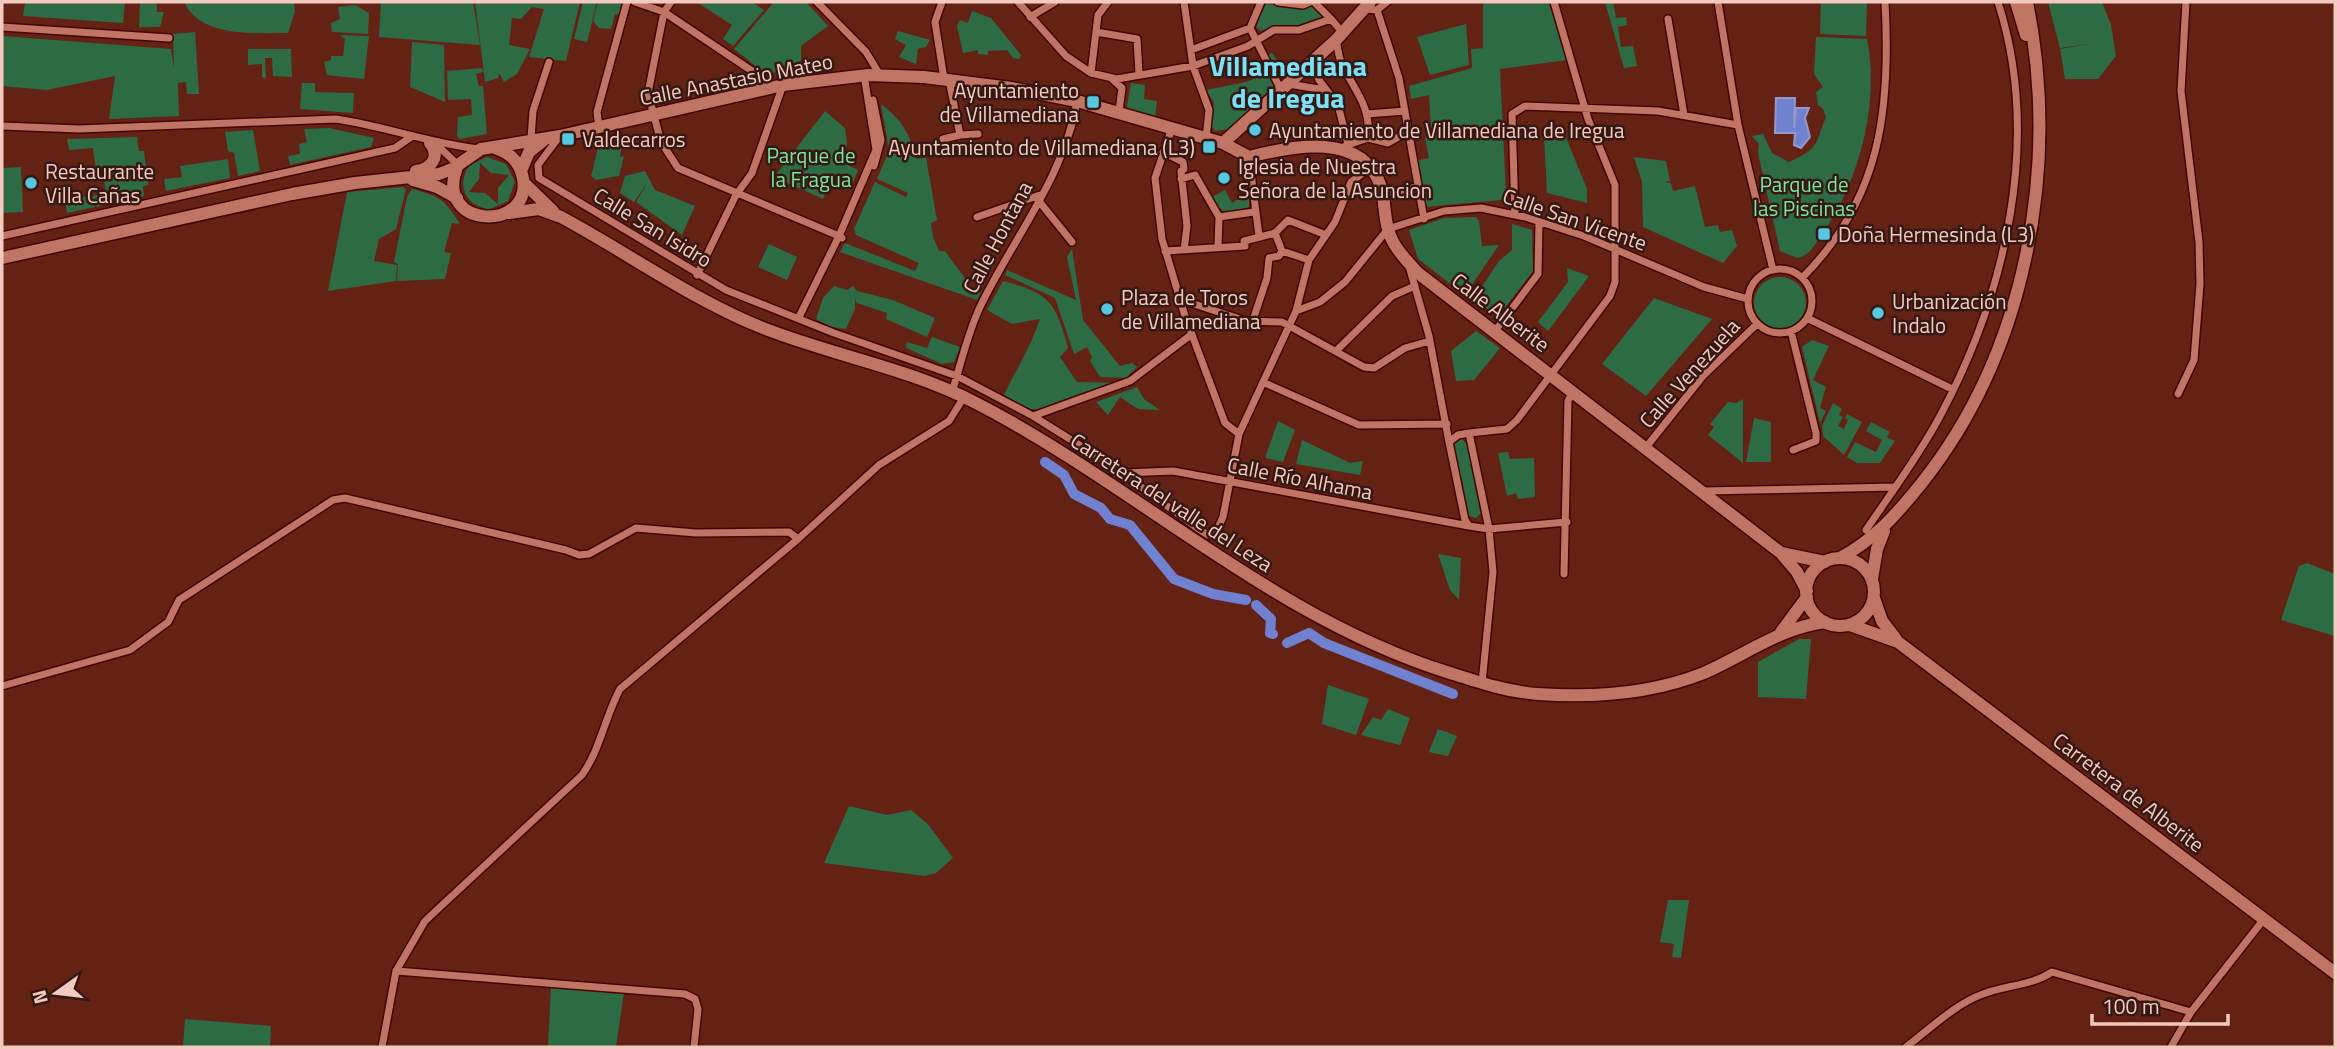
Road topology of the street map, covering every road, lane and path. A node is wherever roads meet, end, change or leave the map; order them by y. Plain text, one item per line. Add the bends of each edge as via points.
1 (628, 2) edge
2 (635, 2) edge
3 (671, 2) edge
4 (817, 2) edge
5 (1018, 2) edge
6 (1055, 2) edge
7 (1108, 2) edge
8 (1184, 2) edge
9 (1261, 2) edge
10 (1278, 2) edge
11 (1312, 2) edge
12 (1387, 2) edge
13 (1554, 2) edge
14 (1718, 2) edge
15 (1885, 2) edge
16 (1998, 2) edge
17 (2018, 2) edge
18 (2026, 2) edge
19 (2186, 2) edge
20 (939, 3) edge
21 (1372, 7) edge
22 (664, 12) junction
23 (1030, 17) junction
24 (1331, 19) junction
25 (1668, 19) dead end
26 (2, 27) edge
27 (1250, 29) junction
28 (1096, 32) junction
29 (1339, 36) junction
30 (169, 38) dead end
31 (1256, 39) junction
32 (1191, 50) junction
33 (1312, 60) junction
34 (549, 62) dead end
35 (1193, 66) junction
36 (1091, 73) junction
37 (1139, 74) junction
38 (871, 75) junction
39 (1110, 78) junction
40 (947, 80) junction
41 (783, 85) junction
42 (1282, 87) junction
43 (2038, 89) junction
44 (765, 90) junction
45 (1325, 90) junction
46 (1077, 101) junction
47 (1585, 107) junction
48 (1119, 111) junction
49 (1405, 111) junction
50 (654, 114) junction
51 (1367, 114) junction
52 (1684, 115) junction
53 (1738, 125) junction
54 (2, 126) edge
55 (600, 127) junction
56 (1172, 128) junction
57 (1407, 132) junction
58 (978, 134) dead end
59 (960, 135) junction
60 (560, 136) junction
61 (411, 137) junction
62 (1206, 138) junction
63 (1368, 138) junction
64 (943, 139) dead end
65 (433, 143) junction
66 (1223, 143) junction
67 (530, 145) junction
68 (1345, 146) junction
69 (495, 148) junction
70 (478, 149) junction
71 (1163, 152) junction
72 (1250, 157) junction
73 (457, 166) junction
74 (1370, 168) junction
75 (522, 177) junction
76 (409, 179) junction
77 (1181, 179) junction
78 (355, 183) junction
79 (1417, 187) junction
80 (1383, 194) junction
81 (736, 195) junction
82 (457, 198) junction
83 (1039, 198) junction
84 (1254, 212) junction
85 (505, 214) junction
86 (1515, 215) junction
87 (561, 217) junction
88 (977, 217) dead end
89 (1219, 217) junction
90 (1424, 219) junction
91 (1539, 222) junction
92 (1388, 229) junction
93 (1275, 233) junction
94 (1326, 235) junction
95 (2, 236) edge
96 (839, 236) junction
97 (1259, 236) junction
98 (1072, 242) dead end
99 (1218, 246) junction
100 (1614, 247) junction
101 (1184, 250) junction
102 (1165, 251) junction
103 (1282, 251) junction
104 (2, 258) edge
105 (1308, 260) junction
106 (1408, 262) junction
107 (1773, 270) junction
108 (697, 275) junction
109 (1802, 278) junction
110 (1415, 286) junction
111 (1748, 299) junction
112 (1182, 300) junction
113 (1296, 311) junction
114 (799, 317) junction
115 (1807, 318) junction
116 (1253, 320) junction
117 (1757, 324) junction
118 (1290, 325) junction
119 (1495, 331) junction
120 (1791, 331) junction
121 (1192, 334) junction
122 (1430, 341) junction
123 (1336, 351) junction
124 (1549, 373) junction
125 (957, 376) junction
126 (1265, 383) junction
127 (1952, 389) junction
128 (1573, 391) junction
129 (2178, 394) dead end
130 (958, 395) junction
131 (1033, 416) junction
132 (1447, 427) junction
133 (1469, 433) junction
134 (1239, 434) junction
135 (1460, 434) junction
136 (1449, 442) junction
137 (1647, 446) junction
138 (1793, 450) dead end
139 (1113, 466) junction
140 (1230, 482) junction
141 (1895, 487) junction
142 (1703, 491) junction
143 (1486, 512) junction
144 (1567, 522) junction
145 (1472, 527) junction
146 (1886, 527) junction
147 (1489, 529) junction
148 (1866, 530) dead end
149 (798, 539) junction
150 (1781, 553) junction
151 (1840, 558) junction
152 (1825, 562) junction
153 (1564, 574) dead end
154 (1872, 579) junction
155 (1807, 594) junction
156 (1874, 598) junction
157 (1825, 622) junction
158 (1850, 625) junction
159 (1781, 632) junction
160 (1898, 642) junction
161 (1482, 683) junction
162 (2, 686) edge
163 (2264, 918) junction
164 (396, 971) junction
165 (2335, 974) edge
166 (2191, 1012) junction
167 (382, 1047) edge
168 (694, 1047) edge
169 (1906, 1047) edge
170 (2172, 1047) edge

1 - 55 street via 597,112
2 - 22 street
3 - 22 street
4 - 38 street via 866,52
5 - 23 street
6 - 23 street
7 - 28 street via 1098,15
8 - 32 street
9 - 27 street
10 - 11 street
11 - 24 street
12 - 21 street
13 - 47 street
14 - 53 street
15 - 109 street via 1884,104 1876,156 1863,195 1840,234
16 - 127 street via 2015,92 2013,191 2003,251 1984,319
17 - 43 main road
18 - 43 main road
19 - 129 street via 2181,91 2200,284 2194,360
20 - 40 street via 936,39
21 - 29 main road
21 - 49 street via 1399,78
22 - 44 street via 758,75
22 - 50 street via 648,93
23 - 36 street via 1066,56
24 - 29 street
24 - 31 street via 1299,30 1274,30
25 - 52 street
26 - 30 street
27 - 31 street
27 - 32 street
28 - 36 street
28 - 37 street via 1137,38
29 - 33 main road
29 - 51 street via 1342,65 1362,95
31 - 35 street
31 - 42 street
32 - 35 street
33 - 42 main road
33 - 45 street
34 - 67 street via 533,111
35 - 37 street
35 - 62 street via 1209,110
36 - 39 street
37 - 39 street
38 - 40 main road, Calle Anastasio Mateo
38 - 41 main road, Calle Anastasio Mateo
38 - 96 street via 876,150
39 - 48 street via 1122,88
40 - 46 main road, Calle Anastasio Mateo
40 - 59 street
41 - 44 main road, Calle Anastasio Mateo
41 - 81 street via 760,157
42 - 45 street
42 - 66 main road
43 - 146 main road via 2038,184 2032,230 2008,319 1983,385 1944,454
44 - 50 main road, Calle Anastasio Mateo
45 - 68 street via 1338,105
46 - 48 main road, Calle Anastasio Mateo
46 - 83 street, Calle Hontana via 1068,137
47 - 52 street
47 - 86 street via 1525,106 1512,114
47 - 100 street via 1615,185
48 - 56 main road, Calle Anastasio Mateo
49 - 51 street
49 - 57 street
50 - 55 main road, Calle Anastasio Mateo
50 - 81 street via 661,142 678,168
51 - 63 street
52 - 53 street
53 - 107 street
54 - 61 street via 79,129 308,118 364,123
55 - 60 main road, Calle Anastasio Mateo
56 - 62 main road, Calle Anastasio Mateo
56 - 71 street
57 - 63 street via 1388,143
57 - 79 street
58 - 59 street
59 - 64 street
60 - 67 main road, Calle Anastasio Mateo
60 - 108 street, Calle San Isidro via 538,165 538,178
61 - 65 street
61 - 95 street via 395,148
62 - 66 main road, Calle Anastasio Mateo
63 - 68 street
65 - 70 street
65 - 73 street
65 - 78 main road via 433,162 425,170
66 - 72 main road
67 - 69 main road, Calle Anastasio Mateo
67 - 75 main road
68 - 72 main road via 1285,148
68 - 74 main road, Calle Alberite
69 - 70 main road
69 - 75 main road via 508,154
70 - 73 main road
71 - 77 street via 1183,162
71 - 102 street via 1156,178
72 - 84 street
73 - 76 main road
73 - 82 main road
74 - 80 main road, Calle Alberite
74 - 94 street via 1352,181
75 - 85 main road via 519,201
75 - 87 main road
76 - 78 main road
76 - 82 main road
77 - 89 street via 1195,175
77 - 101 street
78 - 104 main road
79 - 80 street
79 - 90 street
80 - 92 main road, Calle Alberite
81 - 96 street
81 - 108 street
82 - 85 main road via 472,214 483,218
83 - 88 street
83 - 98 street
83 - 125 street, Calle Hontana via 980,306
84 - 89 street
84 - 97 street
85 - 87 main road via 539,209
86 - 90 street, Calle San Vicente via 1481,208 1444,211
86 - 91 street, Calle San Vicente
87 - 130 main road, Carretera del valle del Leza via 712,306 762,328
89 - 99 street
90 - 92 street, Calle San Vicente
91 - 100 street, Calle San Vicente
91 - 119 street via 1538,274
92 - 106 main road, Calle Alberite
92 - 113 street via 1345,282 1320,302
93 - 94 street via 1288,220
93 - 97 street
93 - 103 street
94 - 105 street
96 - 114 street
97 - 99 street via 1244,241 1245,246
99 - 101 street
100 - 111 street, Calle San Vicente via 1704,288
100 - 124 street via 1615,282 1610,296
101 - 102 street
102 - 112 street
103 - 105 street
103 - 116 street via 1269,258
105 - 113 street
106 - 110 street
106 - 119 main road, Calle Alberite
107 - 109 street via 1783,269
107 - 111 street via 1755,281
108 - 114 street, Calle San Isidro
109 - 115 street via 1812,297
110 - 122 street
110 - 123 street via 1392,296
111 - 117 street
112 - 116 street
112 - 121 street
113 - 118 street
114 - 125 street, Calle San Isidro
115 - 120 street
115 - 127 street
116 - 118 street
117 - 120 street via 1773,332
117 - 137 street, Calle Venezuela via 1703,376
118 - 123 street
118 - 126 street
119 - 124 main road, Calle Alberite
120 - 138 street via 1816,433 1816,441
121 - 131 street via 1130,381
121 - 134 street via 1225,423
122 - 123 street via 1405,348 1374,368
122 - 132 street
124 - 128 main road, Calle Alberite
124 - 133 street via 1507,429
125 - 130 street, Calle Hontana
125 - 131 street, Calle San Isidro
126 - 132 street via 1359,425
126 - 134 street
127 - 141 street
128 - 137 main road, Calle Alberite
128 - 144 street via 1568,401
130 - 149 street, Calle Hontana via 949,421 879,465
130 - 161 main road, Carretera del valle del Leza via 1065,456 1327,622 1417,663
131 - 139 street, Calle San Isidro
132 - 135 street
132 - 136 street
133 - 135 street
133 - 143 street
134 - 140 street
135 - 136 street
136 - 145 street via 1463,512
137 - 142 main road, Calle Alberite
139 - 140 street, Calle Río Alhama via 1124,473 1173,471
139 - 140 street via 1208,535 1216,532 1223,517
140 - 145 street, Calle Río Alhama
141 - 142 street
141 - 148 street
142 - 150 main road, Calle Alberite
143 - 145 street via 1485,521
143 - 147 street
144 - 147 street
144 - 153 street
145 - 147 street, Calle Río Alhama
146 - 151 main road
146 - 154 main road
147 - 161 street via 1493,572
149 - 162 street via 789,532 636,528 579,555 345,498 333,500 179,600 168,622 130,650
149 - 164 street, Calle Hontana via 620,689 582,775 425,921
150 - 152 main road, Calle Alberite
150 - 155 main road, Calle Alberite
151 - 152 main road
151 - 154 main road via 1856,561
152 - 155 main road via 1814,571
154 - 156 main road
155 - 157 main road via 1813,612
155 - 159 main road, Carretera del valle del Leza
156 - 158 main road via 1866,614
156 - 160 main road, Carretera de Alberite via 1882,621
157 - 158 main road
157 - 159 main road, Carretera del valle del Leza
158 - 160 main road, Carretera de Alberite
159 - 161 main road, Carretera del valle del Leza via 1700,674 1621,694 1533,694
160 - 163 main road, Carretera de Alberite
163 - 165 main road, Carretera de Alberite
163 - 166 street
164 - 167 street, Calle Hontana
164 - 168 street via 685,994 695,999 698,1009
166 - 169 street via 2052,972 1967,1001
166 - 170 street

